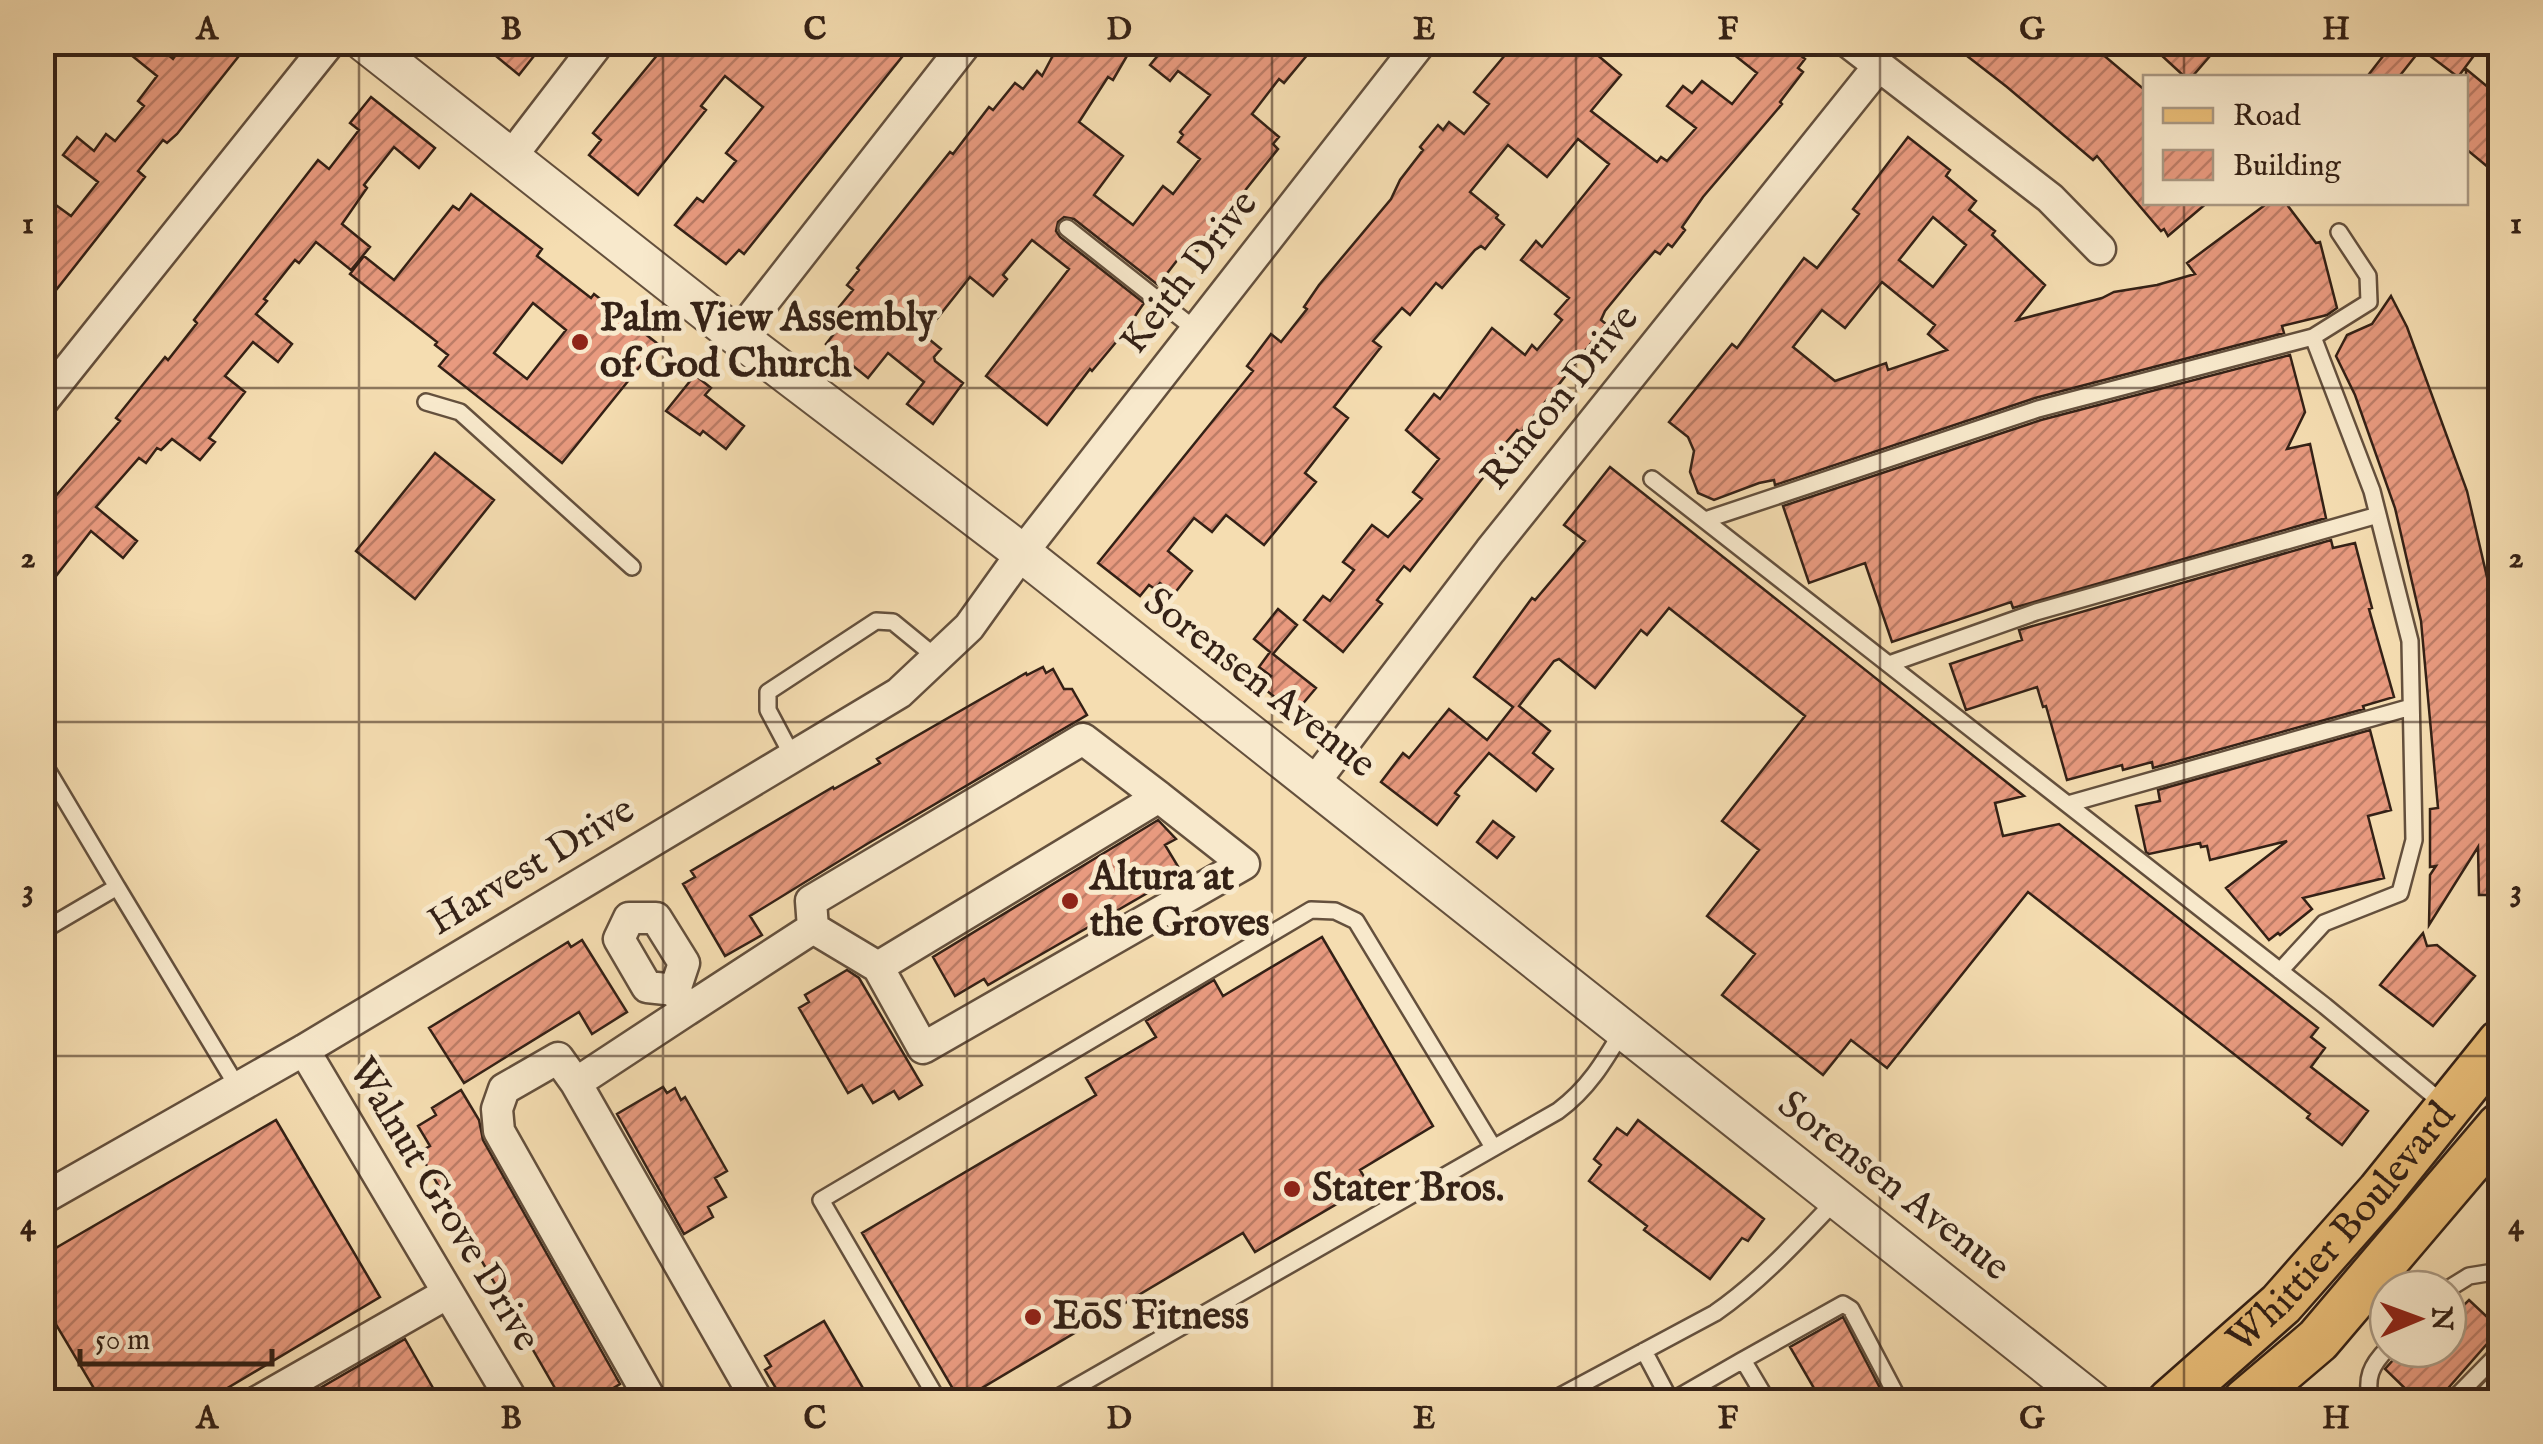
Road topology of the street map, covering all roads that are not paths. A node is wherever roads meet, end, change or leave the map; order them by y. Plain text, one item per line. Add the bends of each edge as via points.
1 (330, 42) edge
2 (364, 42) edge
3 (599, 42) edge
4 (967, 42) edge
5 (1421, 42) edge
6 (1848, 42) edge
7 (1878, 67) junction
8 (510, 158) junction
9 (1067, 228) dead end
10 (2340, 232) dead end
11 (2100, 248) dead end
12 (1196, 330) junction
13 (737, 336) junction
14 (2312, 337) junction
15 (42, 402) edge
16 (426, 402) dead end
17 (1652, 479) dead end
18 (2378, 516) junction
19 (1706, 520) junction
20 (1022, 553) junction
21 (632, 567) dead end
22 (937, 658) junction
23 (1889, 664) junction
24 (2411, 707) junction
25 (793, 757) junction
26 (42, 761) edge
27 (1313, 784) junction
28 (1158, 797) junction
29 (2068, 804) junction
30 (599, 873) junction
31 (117, 887) junction
32 (629, 918) junction
33 (813, 928) junction
34 (42, 930) edge
35 (674, 946) junction
36 (878, 966) junction
37 (636, 969) junction
38 (2280, 971) junction
39 (681, 1000) junction
40 (1622, 1030) junction
41 (2500, 1043) edge
42 (304, 1050) junction
43 (576, 1083) junction
44 (2500, 1085) edge
45 (238, 1086) junction
46 (2448, 1108) junction
47 (2495, 1140) edge
48 (1492, 1147) junction
49 (42, 1199) edge
50 (1836, 1200) junction
51 (2383, 1261) junction
52 (2500, 1271) edge
53 (2468, 1277) edge
54 (448, 1292) junction
55 (1644, 1350) junction
56 (2500, 1352) edge
57 (1743, 1360) junction
58 (2370, 1369) edge
59 (2500, 1378) edge
60 (1671, 1401) edge
61 (2371, 1401) edge
62 (256, 1402) edge
63 (513, 1402) edge
64 (652, 1402) edge
65 (758, 1402) edge
66 (939, 1402) edge
67 (1050, 1402) edge
68 (1549, 1402) edge
69 (1768, 1402) edge
70 (1900, 1402) edge
71 (2093, 1402) edge
72 (2170, 1402) edge
73 (2245, 1402) edge
74 (2451, 1402) edge
75 (2478, 1402) edge

1 - 15 street
2 - 8 street, Sorensen Avenue
3 - 8 street
4 - 13 street
5 - 12 street, Keith Drive
6 - 7 street
7 - 11 street via 2050,198
7 - 27 street, Rincon Drive via 1490,550
8 - 13 street, Sorensen Avenue
9 - 12 lane
10 - 14 lane via 2368,276 2368,302
12 - 20 street, Keith Drive
13 - 20 street, Sorensen Avenue
14 - 18 lane
14 - 19 lane via 2038,409
16 - 21 lane via 460,412
17 - 19 lane
18 - 23 lane via 2036,612
18 - 24 lane via 2410,640
19 - 23 lane
20 - 22 street, Harvest Drive via 969,627
20 - 27 street, Sorensen Avenue
22 - 25 street, Harvest Drive via 899,694
22 - 25 lane via 893,622 876,621 768,692 768,710
23 - 29 lane
24 - 29 lane
24 - 38 lane via 2414,840 2400,893 2324,924
25 - 30 street, Harvest Drive
26 - 31 lane
27 - 40 street, Sorensen Avenue
28 - 33 street via 1084,739 811,900
28 - 36 street
28 - 36 street via 1244,864 923,1048
29 - 38 lane
30 - 32 street
30 - 42 street, Harvest Drive
31 - 34 lane
31 - 45 lane
32 - 35 street via 656,918
32 - 37 street via 619,939
33 - 36 street
33 - 39 street
35 - 37 street
35 - 39 street via 684,963
37 - 39 street via 647,988
38 - 46 lane
39 - 43 street
40 - 48 lane via 1579,1096
40 - 50 street, Sorensen Avenue
41 - 46 main road, Whittier Boulevard
42 - 45 street, Harvest Drive
42 - 54 street, Walnut Grove Drive
43 - 64 street via 558,1058 504,1089 499,1131
43 - 65 street
44 - 47 main road via 2489,1098
45 - 49 street, Harvest Drive
46 - 51 main road via 2456,1137 2394,1222
46 - 72 main road, Whittier Boulevard via 2280,1304
47 - 51 main road, Whittier Boulevard
48 - 66 lane via 1356,922 1336,911 1310,910 820,1200
48 - 67 lane
50 - 55 lane via 1738,1296
50 - 71 street, Sorensen Avenue
51 - 73 main road, Whittier Boulevard via 2318,1340
52 - 53 lane
54 - 62 street
54 - 63 street, Walnut Grove Drive
55 - 60 lane
55 - 68 lane
56 - 74 lane
57 - 60 lane
57 - 69 lane
57 - 70 lane via 1844,1304
58 - 61 lane
59 - 75 lane

